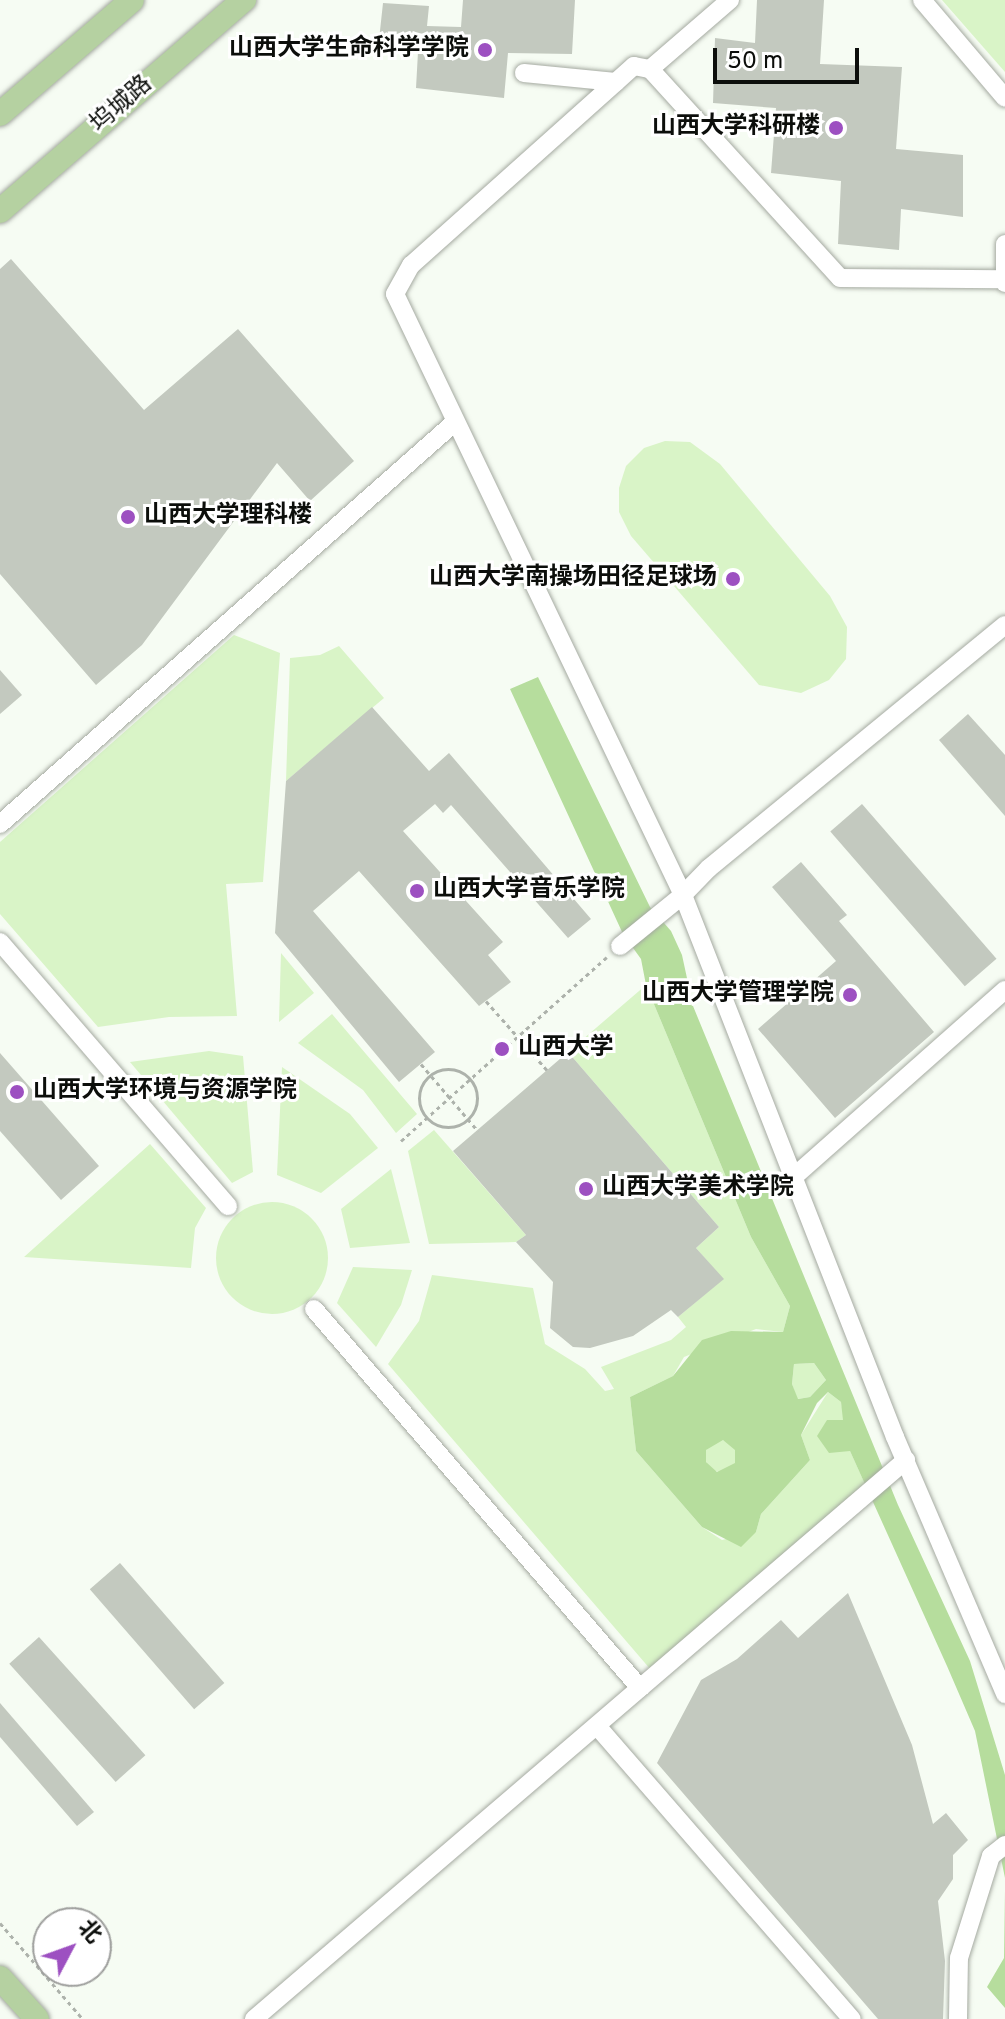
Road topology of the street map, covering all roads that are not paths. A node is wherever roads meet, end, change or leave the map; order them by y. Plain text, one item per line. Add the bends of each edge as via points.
1 (132, 0) edge
2 (244, 0) edge
3 (730, 0) edge
4 (922, 0) edge
5 (650, 69) junction
6 (524, 73) dead end
7 (616, 82) junction
8 (1005, 98) edge
9 (0, 114) edge
10 (0, 211) edge
11 (1005, 244) edge
12 (1004, 281) edge
13 (455, 422) junction
14 (1005, 625) edge
15 (0, 824) edge
16 (683, 895) junction
17 (0, 942) edge
18 (620, 946) road end
19 (1005, 990) edge
20 (797, 1174) junction
21 (228, 1206) dead end
22 (314, 1309) dead end
23 (899, 1466) junction
24 (640, 1688) junction
25 (1005, 1694) edge
26 (597, 1726) junction
27 (998, 1851) edge
28 (0, 1978) edge
29 (37, 2019) edge
30 (254, 2019) edge
31 (852, 2019) edge
32 (958, 2019) edge

1 - 9 main road
2 - 10 main road, 坞城路
3 - 5 lane
4 - 8 lane
5 - 7 lane via 634,66
5 - 12 lane via 840,278
6 - 7 lane
7 - 13 lane via 411,265 395,294
11 - 12 lane
13 - 15 lane
13 - 16 lane
14 - 16 lane
16 - 18 lane
16 - 20 lane
17 - 21 lane
19 - 20 lane
20 - 23 lane
22 - 24 lane
23 - 24 lane
23 - 25 lane
24 - 26 lane
26 - 30 lane
26 - 31 lane
27 - 32 lane via 959,1958
28 - 29 main road

